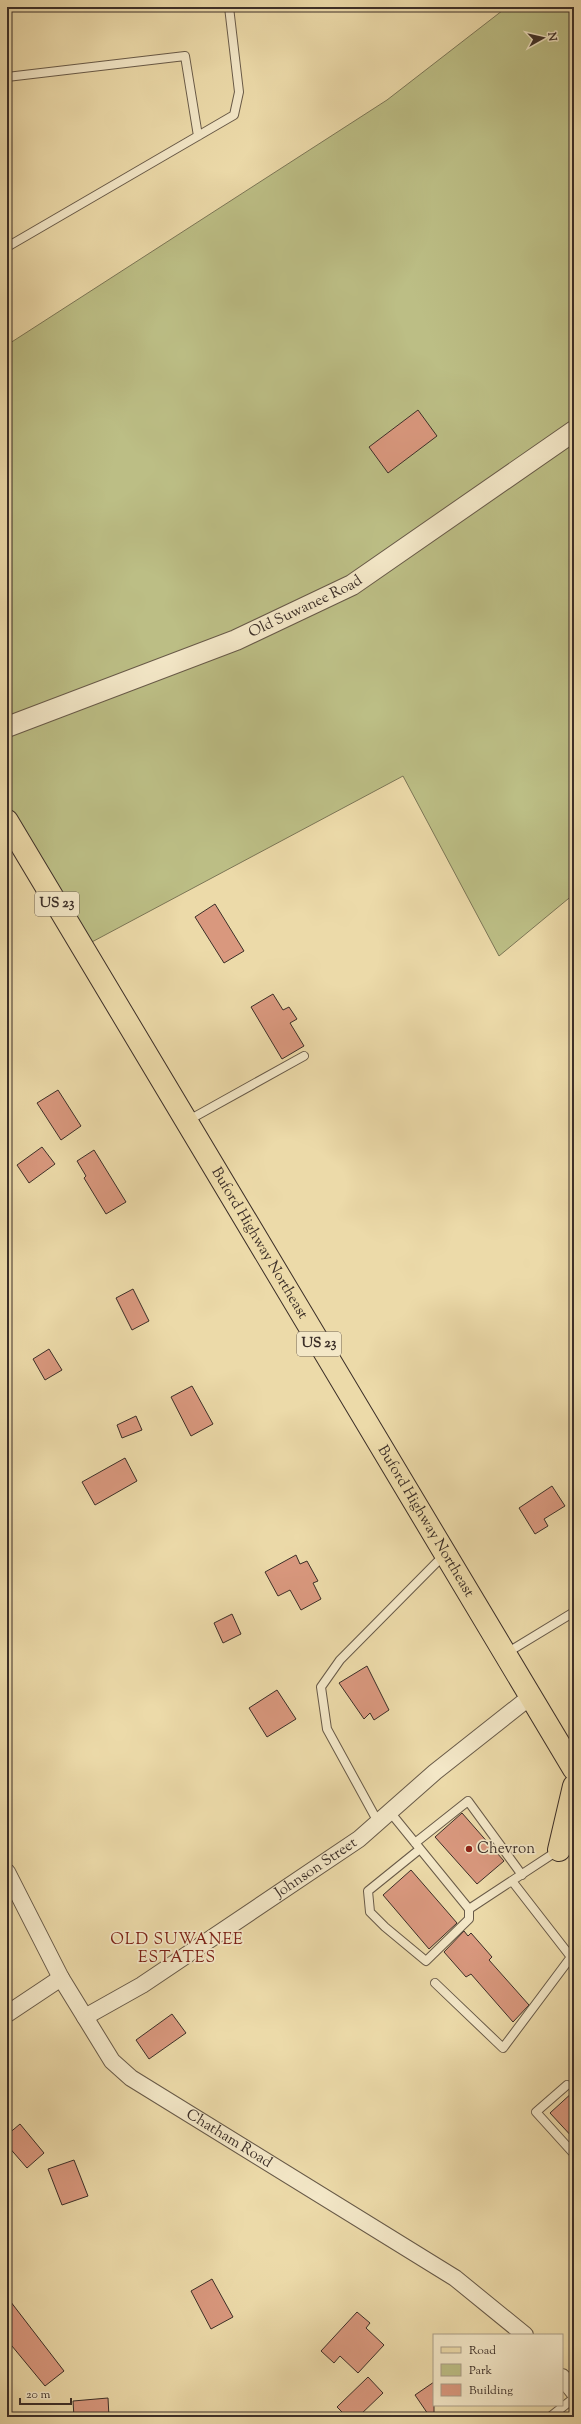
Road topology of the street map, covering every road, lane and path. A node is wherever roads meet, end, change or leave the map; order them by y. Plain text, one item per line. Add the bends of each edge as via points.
1 (229, 7) edge
2 (7, 77) edge
3 (198, 136) junction
4 (7, 247) edge
5 (574, 431) edge
6 (7, 727) edge
7 (7, 821) edge
8 (304, 1056) dead end
9 (186, 1122) junction
10 (444, 1554) junction
11 (574, 1612) edge
12 (504, 1654) junction
13 (530, 1698) junction
14 (574, 1769) edge
15 (574, 1786) edge
16 (390, 1812) junction
17 (378, 1822) junction
18 (566, 1845) edge
19 (418, 1846) junction
20 (7, 1872) edge
21 (522, 1875) junction
22 (512, 1881) junction
23 (469, 1909) junction
24 (61, 1978) junction
25 (435, 1983) dead end
26 (7, 2014) edge
27 (85, 2017) junction
28 (567, 2085) dead end
29 (574, 2154) edge
30 (525, 2334) edge
31 (563, 2378) edge
32 (574, 2392) edge
33 (574, 2398) edge
34 (550, 2417) edge

1 - 3 lane via 239,92 234,115
2 - 3 lane via 185,56
3 - 4 lane
5 - 6 street, Old Suwanee Road via 352,585 236,640
7 - 9 main road, Buford Highway Northeast / US 23
8 - 9 lane
9 - 10 main road, Buford Highway Northeast / US 23
10 - 12 main road, Buford Highway Northeast / US 23
10 - 17 lane via 340,1660 321,1687 327,1729
11 - 12 lane
12 - 13 main road, Buford Highway Northeast / US 23
13 - 14 main road, Buford Highway Northeast / US 23
13 - 16 street, Johnson Street
15 - 18 main road
16 - 17 street, Johnson Street
16 - 19 lane
17 - 27 street, Johnson Street via 359,1839 281,1893 142,1985
18 - 21 lane
19 - 21 lane via 468,1800
19 - 23 lane
19 - 23 lane via 368,1891 370,1912 426,1961 469,1918
20 - 24 street, Chatham Road
21 - 22 lane
22 - 23 lane
22 - 25 lane via 571,1957 503,2048
24 - 26 street
24 - 27 street, Chatham Road
27 - 30 street, Chatham Road via 112,2061 131,2078 455,2278
28 - 29 lane via 536,2112
31 - 32 street
33 - 34 lane

